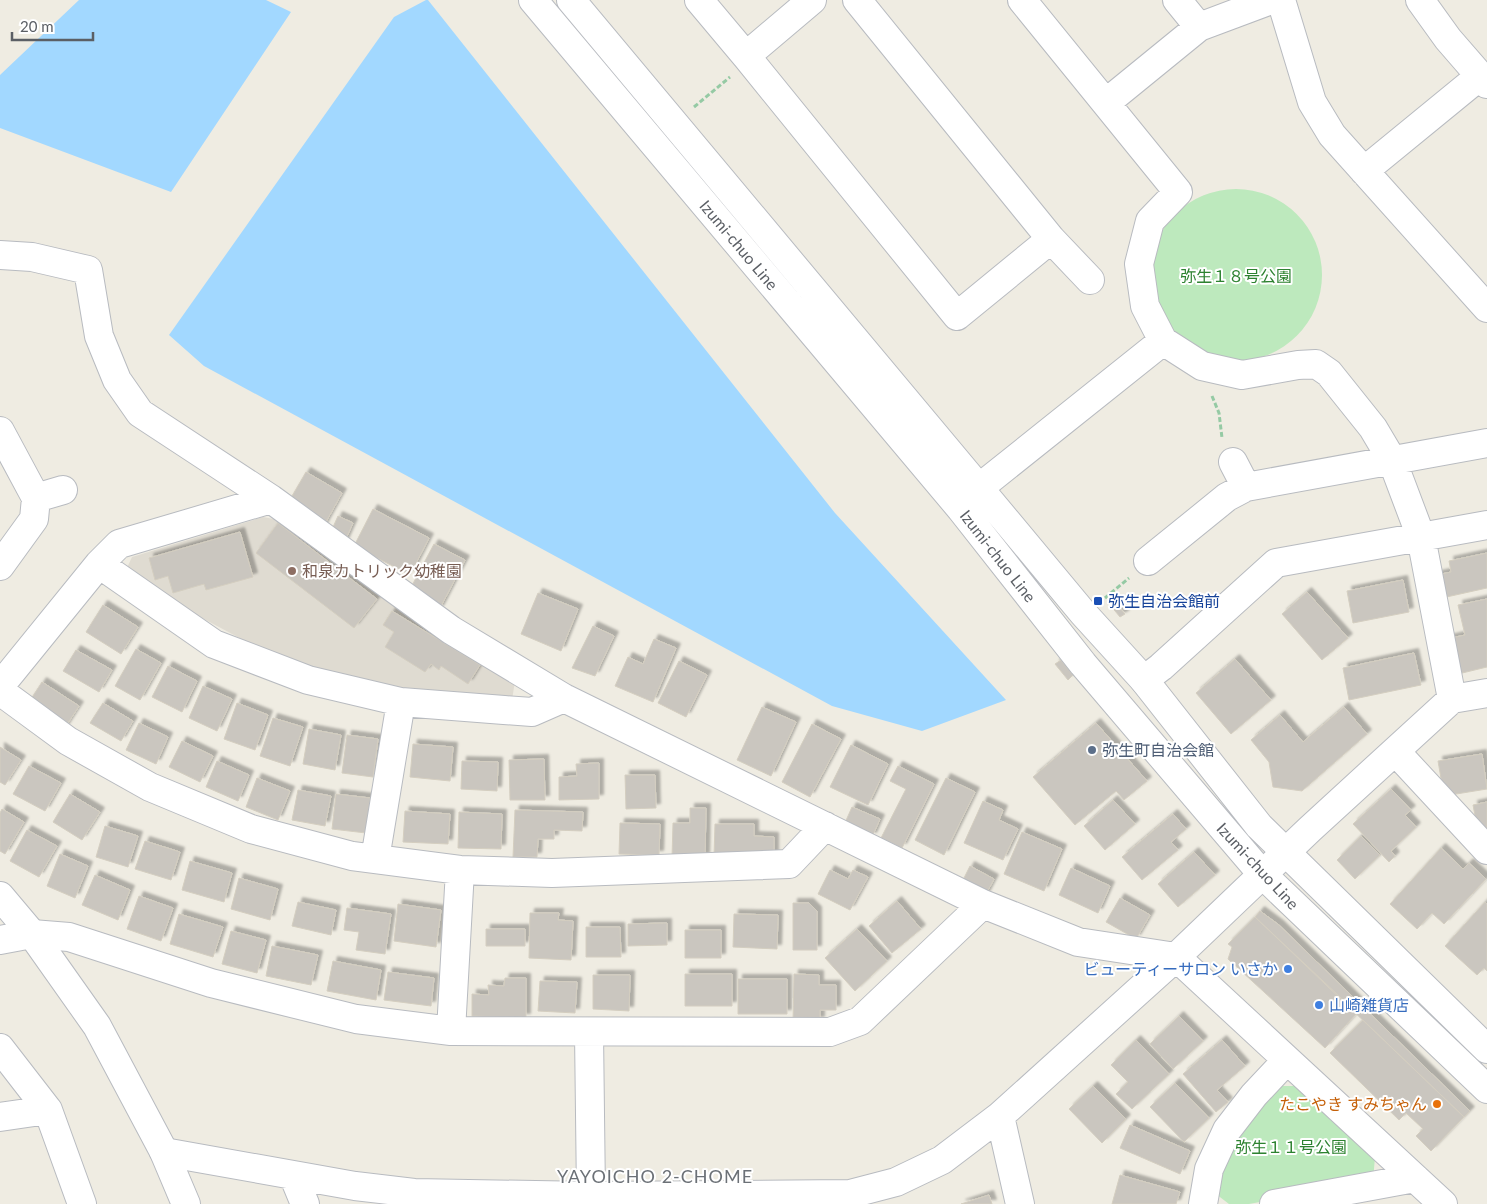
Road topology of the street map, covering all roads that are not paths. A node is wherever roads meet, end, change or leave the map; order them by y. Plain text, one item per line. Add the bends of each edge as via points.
1 (533, 0) edge
2 (571, 0) edge
3 (699, 0) edge
4 (812, 0) edge
5 (857, 0) edge
6 (1022, 0) edge
7 (1177, 0) edge
8 (1271, 0) edge
9 (1281, 0) edge
10 (1420, 0) edge
11 (1198, 27) junction
12 (748, 58) junction
13 (1483, 80) edge
14 (1106, 102) junction
15 (1364, 172) junction
16 (1051, 239) junction
17 (0, 255) edge
18 (1090, 280) dead end
19 (1487, 308) edge
20 (1163, 341) junction
21 (0, 431) edge
22 (1487, 442) edge
23 (1392, 460) junction
24 (1233, 462) road end
25 (1246, 487) junction
26 (979, 488) junction
27 (63, 490) dead end
28 (36, 498) junction
29 (271, 499) junction
30 (1487, 525) edge
31 (1421, 537) junction
32 (1148, 561) dead end
33 (99, 564) junction
34 (0, 566) edge
35 (1144, 680) junction
36 (0, 686) edge
37 (0, 691) edge
38 (1487, 693) edge
39 (564, 698) junction
40 (1452, 699) junction
41 (401, 702) junction
42 (1396, 752) junction
43 (824, 826) junction
44 (1487, 850) edge
45 (1286, 851) junction
46 (375, 859) junction
47 (460, 870) junction
48 (1262, 874) junction
49 (0, 896) edge
50 (983, 904) junction
51 (32, 934) junction
52 (0, 940) edge
53 (1176, 957) junction
54 (451, 1031) junction
55 (588, 1032) junction
56 (0, 1048) edge
57 (1487, 1049) edge
58 (1287, 1060) junction
59 (1487, 1089) edge
60 (48, 1110) junction
61 (1000, 1116) junction
62 (0, 1118) edge
63 (164, 1152) junction
64 (293, 1175) junction
65 (1415, 1178) junction
66 (591, 1196) junction
67 (851, 1199) edge
68 (82, 1204) edge
69 (186, 1204) edge
70 (304, 1204) edge
71 (1020, 1204) edge
72 (1203, 1204) edge
73 (1274, 1204) edge
74 (1443, 1204) edge

1 - 48 street, Izumi-chuo Line via 961,509 1083,664
2 - 26 street, Izumi-chuo Line
3 - 12 street
4 - 12 street
5 - 16 street
6 - 14 street
7 - 11 street
8 - 11 street
9 - 15 street via 1312,102 1332,135
10 - 13 street
11 - 14 street
12 - 16 street via 957,316
13 - 15 street
14 - 20 street via 1178,192 1150,221 1140,264 1145,306
15 - 19 street
16 - 18 street
17 - 29 street via 32,257 88,270 98,336 117,380 140,413
20 - 23 street via 1202,366 1242,375 1316,364 1330,373 1373,428
20 - 26 street
21 - 28 street
22 - 23 street
23 - 25 street
23 - 31 street
24 - 25 street
25 - 32 street via 1227,497
26 - 35 street, Izumi-chuo Line
27 - 28 street
28 - 34 street via 34,519
29 - 33 street via 119,544
29 - 39 street via 451,630
30 - 31 street
31 - 35 street via 1276,563
31 - 40 street
33 - 36 street
33 - 41 street via 214,644 308,680
35 - 45 street, Izumi-chuo Line via 1260,826
37 - 46 street via 68,741 150,787 251,829
38 - 40 street
39 - 41 street via 532,712
39 - 43 street
40 - 42 street
41 - 46 street
42 - 44 street
42 - 45 street
43 - 47 street via 789,864 552,873
43 - 50 street
45 - 48 street
45 - 57 street, Izumi-chuo Line
46 - 47 street
47 - 54 street
48 - 53 street
48 - 59 street, Izumi-chuo Line
49 - 51 street
50 - 53 street via 1078,942
50 - 55 street via 860,1021 830,1032
51 - 52 street
51 - 54 street via 69,937 211,983 356,1019
51 - 63 street via 97,1026
53 - 58 street
53 - 61 street
54 - 55 street
55 - 66 street
56 - 60 street
58 - 65 street
58 - 72 street via 1227,1130 1209,1169
60 - 62 street
60 - 68 street
61 - 67 street via 942,1160
61 - 71 street
63 - 64 street
63 - 69 street
64 - 66 street via 414,1193
64 - 70 street
65 - 73 street
65 - 74 street
66 - 67 street

